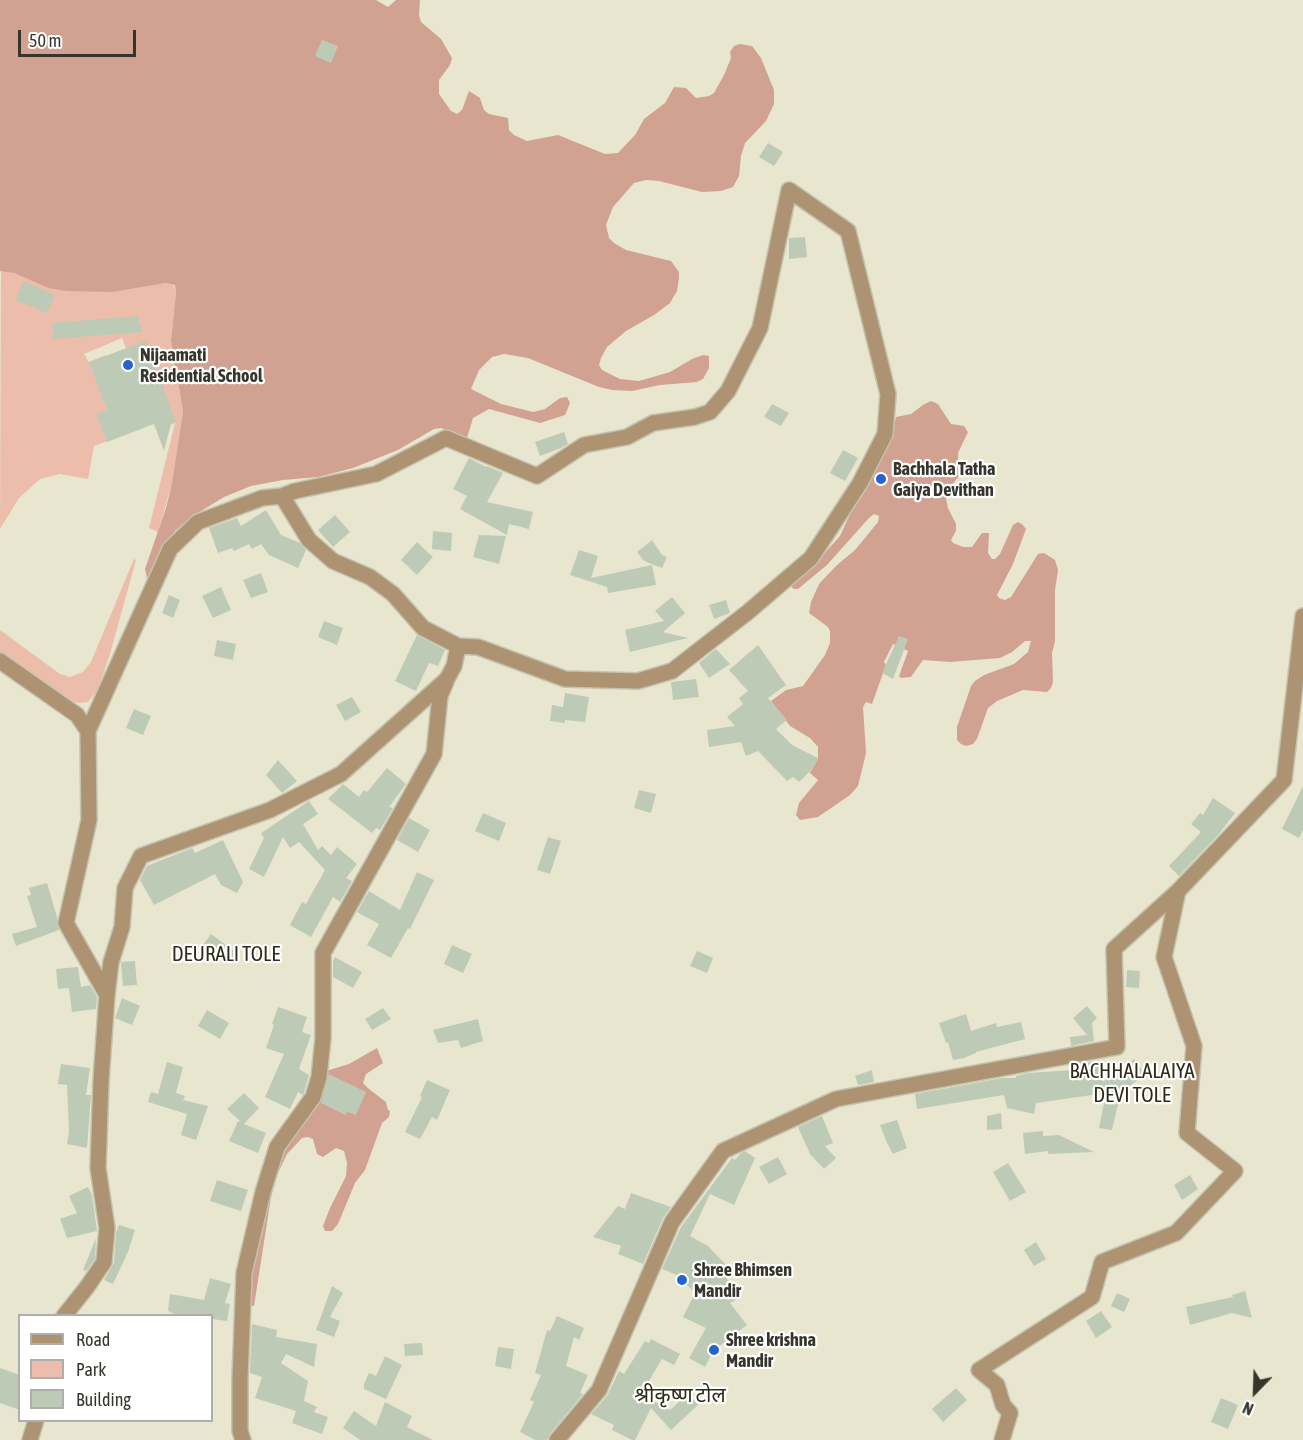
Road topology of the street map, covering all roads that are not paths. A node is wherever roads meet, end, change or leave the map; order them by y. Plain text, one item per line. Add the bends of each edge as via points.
1 (282, 496) junction
2 (1303, 616) edge
3 (458, 646) junction
4 (0, 661) edge
5 (447, 679) junction
6 (87, 731) junction
7 (1178, 891) junction
8 (107, 995) junction
9 (66, 1314) edge
10 (35, 1422) edge
11 (30, 1440) edge
12 (243, 1440) edge
13 (557, 1440) edge
14 (1002, 1440) edge

1 - 3 street via 309,540 333,561 370,577 393,594 423,628
1 - 3 street via 376,474 446,438 537,476 584,446 627,437 653,423 710,412 728,391 760,328 789,190 848,231 888,394 885,434 860,483 811,558 672,671 638,681 565,679 478,647
1 - 6 street via 262,498 198,522 170,549
2 - 7 street via 1284,780
3 - 5 street
4 - 6 street via 77,715
5 - 8 street via 340,774 270,810 141,856 125,888 122,927 111,962
5 - 12 street via 440,696 434,754 322,952 323,1038 319,1077 313,1097 278,1147 244,1273 240,1379
6 - 8 street via 89,820 66,923
7 - 13 street via 1114,949 1117,1047 836,1099 723,1151 672,1222 600,1390
7 - 14 street via 1164,957 1194,1046 1187,1133 1235,1172 1176,1233 1102,1262 1092,1297 979,1370 997,1385 1010,1413
8 - 9 street via 98,1168 107,1228 104,1262
10 - 11 street

